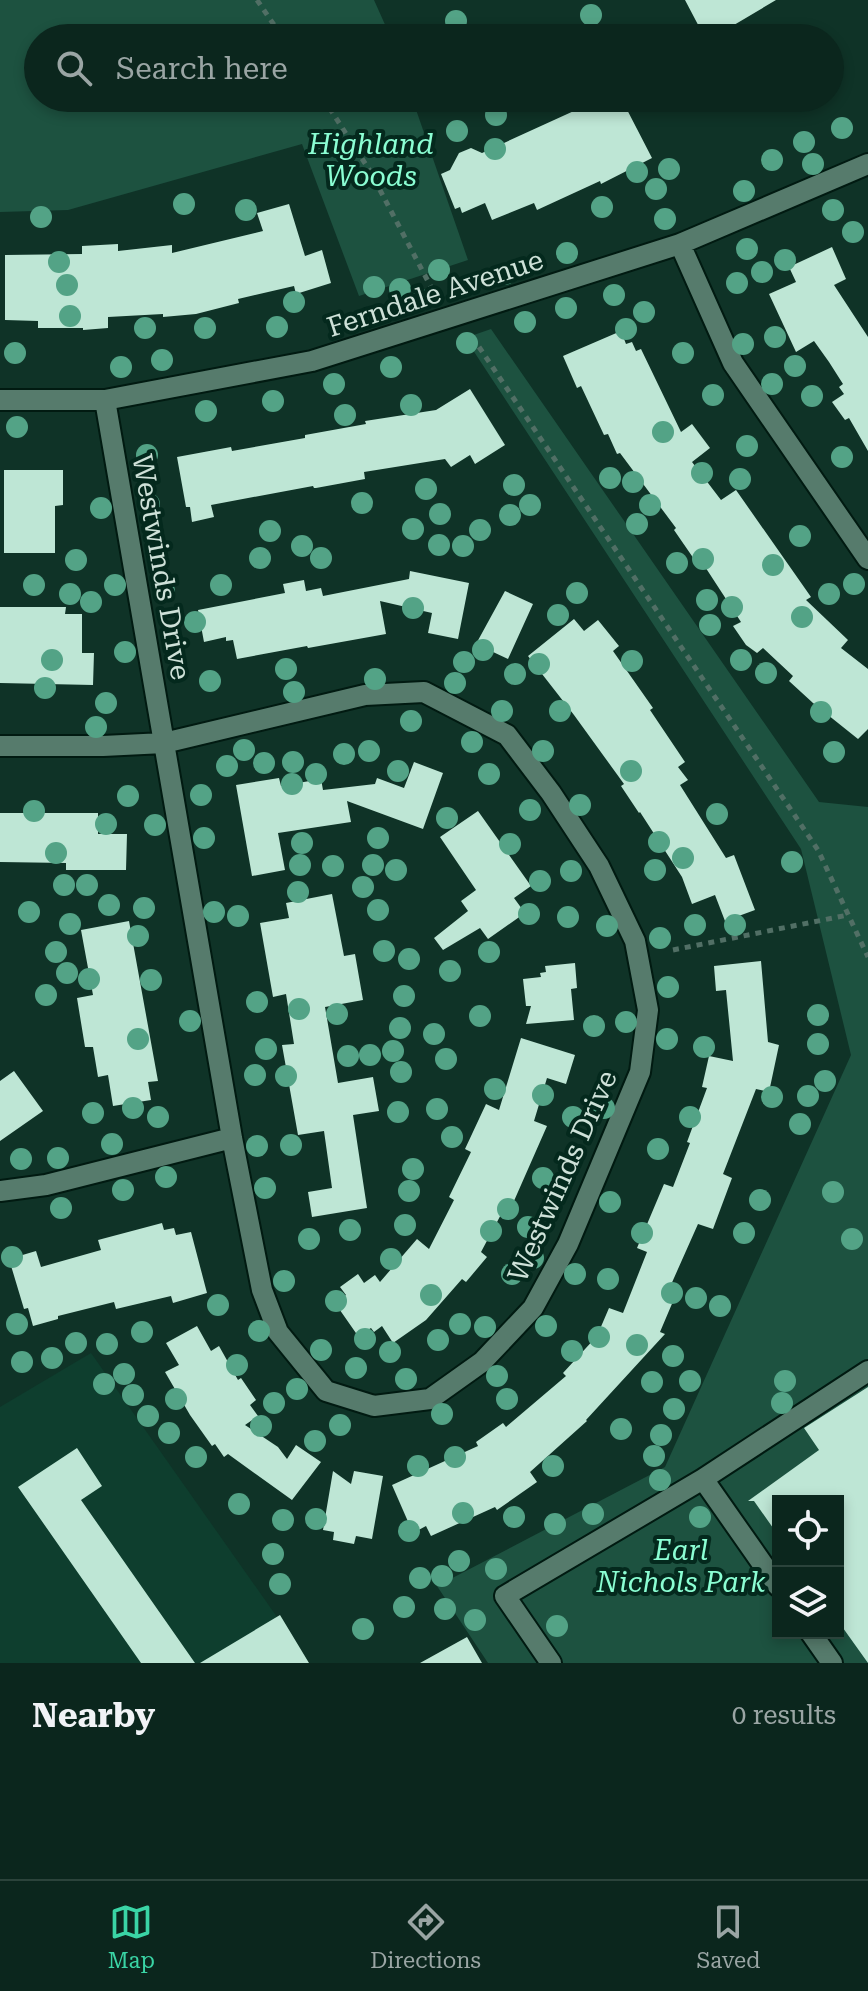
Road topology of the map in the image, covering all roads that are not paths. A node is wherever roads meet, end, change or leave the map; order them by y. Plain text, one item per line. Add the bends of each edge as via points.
1 (868, 164) edge
2 (680, 244) junction
3 (0, 400) edge
4 (105, 400) junction
5 (868, 559) edge
6 (164, 743) junction
7 (0, 746) edge
8 (232, 1138) junction
9 (0, 1191) edge
10 (868, 1371) edge
11 (703, 1479) junction
12 (772, 1577) edge
13 (815, 1639) edge
14 (551, 1663) edge
15 (832, 1663) edge

1 - 2 street, Ferndale Avenue
2 - 4 street, Ferndale Avenue via 312,361
2 - 5 street via 733,363
3 - 4 street, Ferndale Avenue
4 - 6 street, Westwinds Drive
6 - 7 street
6 - 8 street, Westwinds Drive
6 - 8 street, Westwinds Drive via 365,695 424,692 507,735 599,866 635,941 648,1010 640,1072 568,1244 533,1308 482,1362 430,1399 374,1406 326,1391 278,1332 262,1290
8 - 9 street via 46,1185
10 - 11 street
11 - 12 street
11 - 14 street via 505,1596
13 - 15 street

